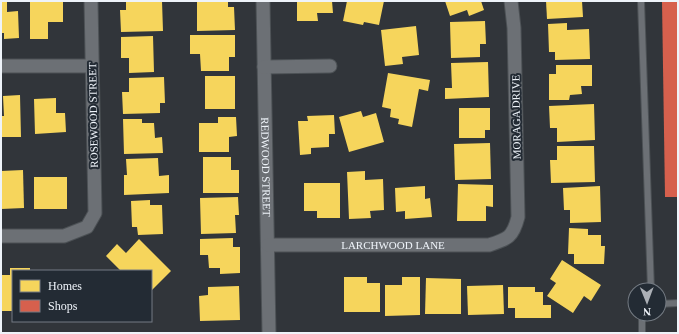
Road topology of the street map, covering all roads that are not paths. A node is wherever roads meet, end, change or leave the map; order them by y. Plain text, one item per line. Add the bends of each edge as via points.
1 (91, 1) edge
2 (263, 1) edge
3 (511, 1) edge
4 (641, 1) edge
5 (1, 66) edge
6 (92, 66) junction
7 (330, 66) dead end
8 (264, 67) junction
9 (514, 232) joint
10 (1, 236) edge
11 (268, 245) junction
12 (651, 282) edge
13 (678, 303) edge
14 (667, 304) edge
15 (642, 322) edge
16 (269, 333) edge
17 (642, 333) edge

1 - 6 street, ROSEWOOD STREET
2 - 8 street, REDWOOD STREET
3 - 9 street, MORAGA DRIVE via 514,28 518,217
4 - 12 lane
5 - 6 street
6 - 10 street, ROSEWOOD STREET via 95,213 87,227 64,236
7 - 8 street
8 - 11 street, REDWOOD STREET
9 - 11 street, LARCHWOOD LANE via 504,240 489,245
11 - 16 street, REDWOOD STREET
13 - 14 lane
15 - 17 lane

